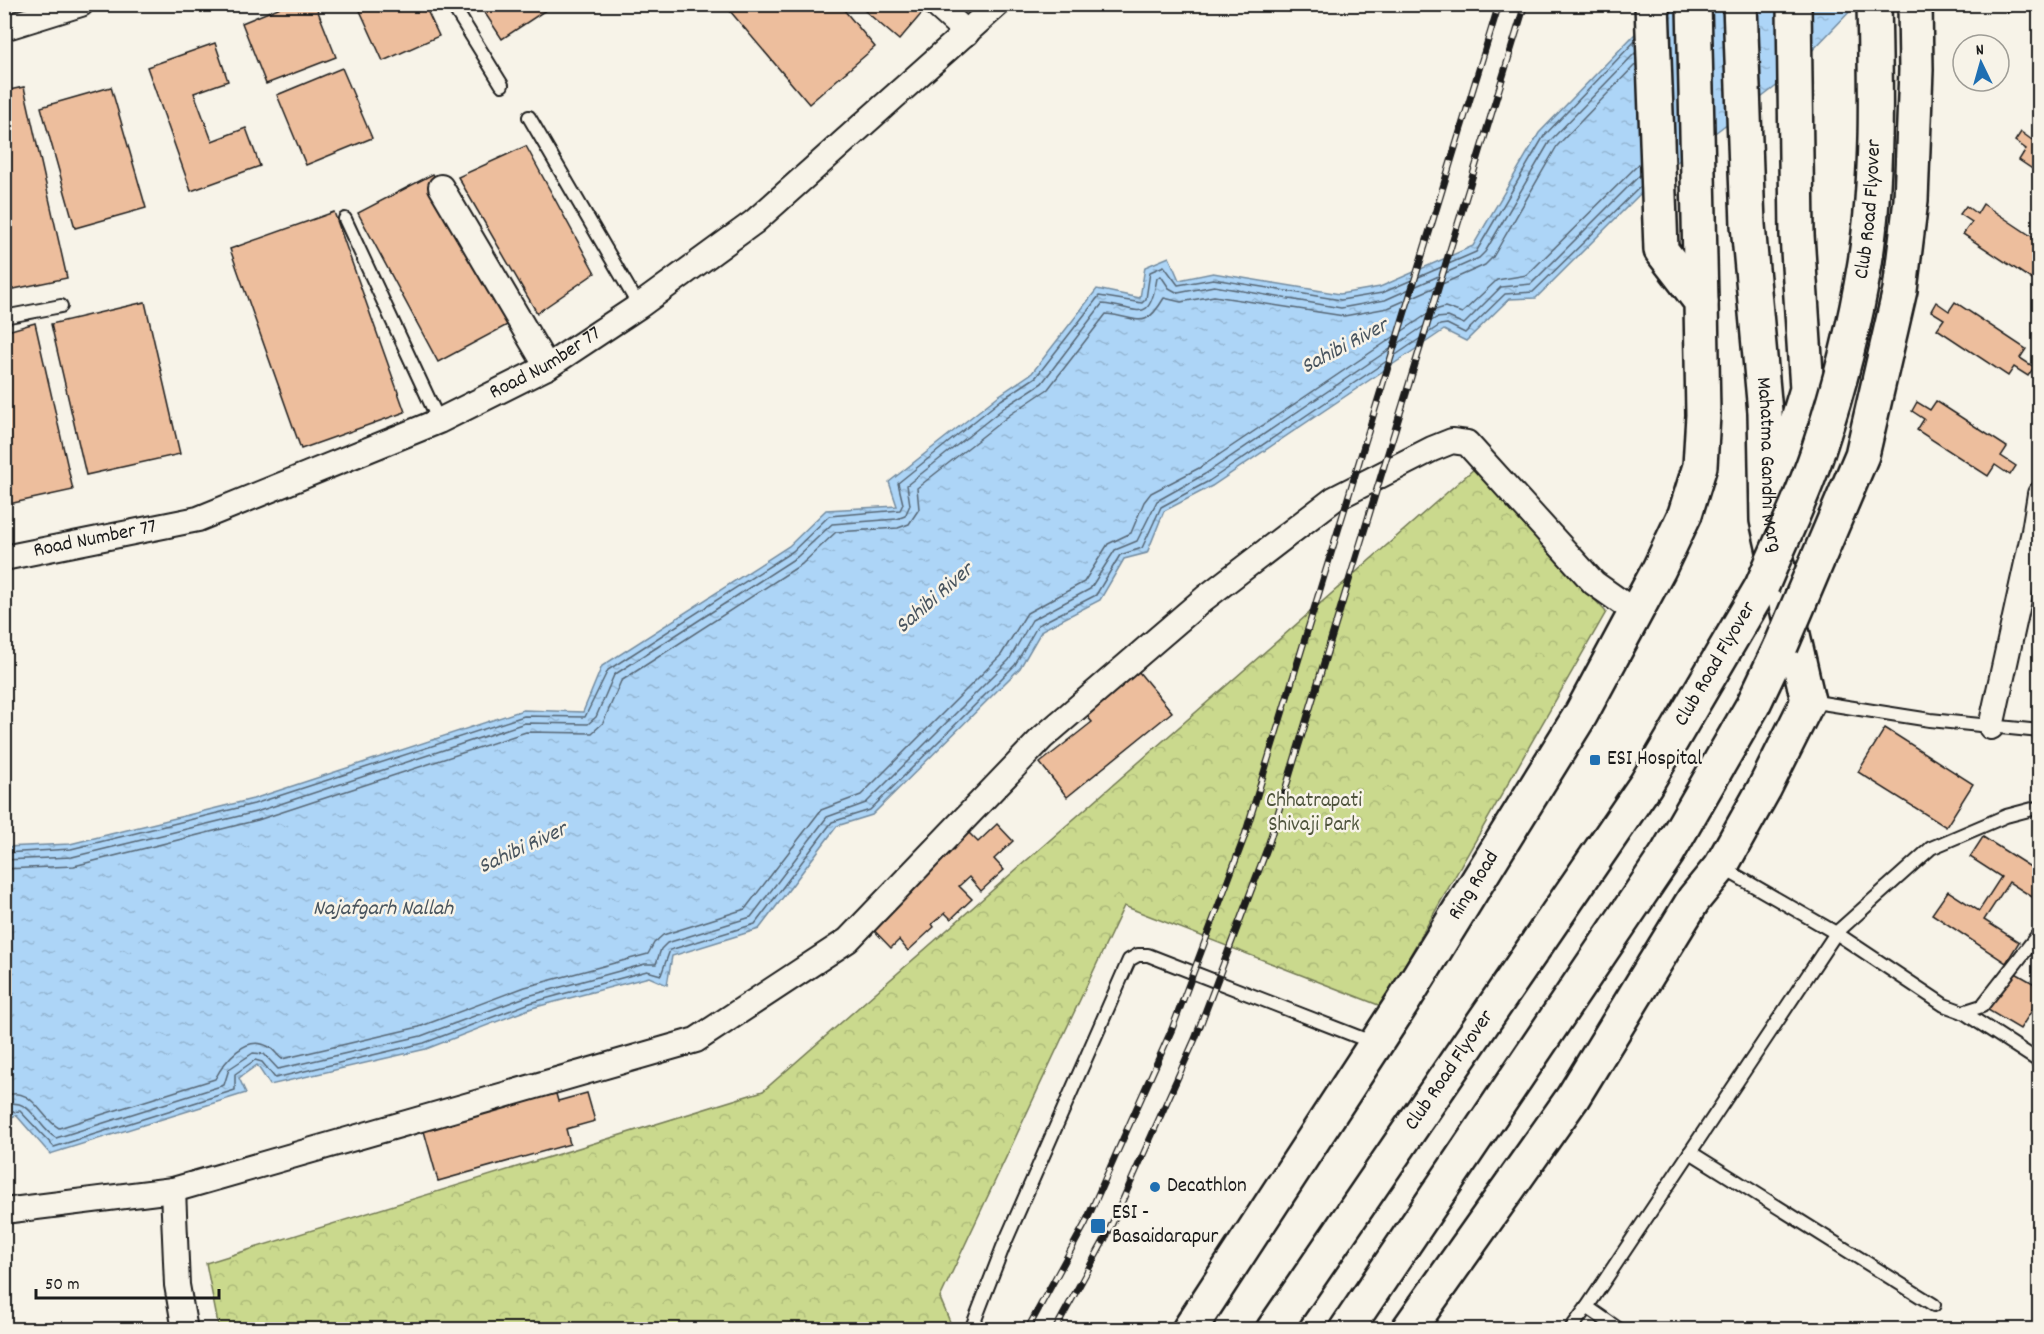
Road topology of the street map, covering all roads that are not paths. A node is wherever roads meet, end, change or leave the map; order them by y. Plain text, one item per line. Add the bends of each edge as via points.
1 (81, 4) edge
2 (452, 4) edge
3 (935, 4) edge
4 (998, 4) edge
5 (1652, 4) edge
6 (1694, 4) edge
7 (1740, 4) edge
8 (1794, 4) edge
9 (1874, 4) edge
10 (1915, 4) edge
11 (37, 11) edge
12 (4, 28) edge
13 (967, 33) junction
14 (502, 85) dead end
15 (529, 117) dead end
16 (441, 187) dead end
17 (345, 219) dead end
18 (1701, 302) junction
19 (61, 306) dead end
20 (639, 306) junction
21 (4, 317) edge
22 (547, 367) junction
23 (439, 421) junction
24 (2040, 494) edge
25 (1767, 520) junction
26 (4, 558) edge
27 (2032, 575) edge
28 (1635, 612) junction
29 (1808, 701) junction
30 (1990, 727) junction
31 (2040, 731) edge
32 (2040, 807) edge
33 (1721, 866) junction
34 (2040, 932) edge
35 (1836, 933) junction
36 (1963, 1012) junction
37 (1376, 1044) junction
38 (2040, 1062) edge
39 (1690, 1152) junction
40 (173, 1190) junction
41 (4, 1211) edge
42 (1934, 1305) dead end
43 (1587, 1307) junction
44 (185, 1329) edge
45 (971, 1329) edge
46 (1190, 1329) edge
47 (1273, 1329) edge
48 (1346, 1329) edge
49 (1408, 1329) edge
50 (1570, 1329) edge
51 (1620, 1329) edge

1 - 11 street
2 - 14 lane
3 - 13 street
4 - 13 street, Road Number 77
5 - 18 main road via 1661,250
6 - 18 main road
7 - 25 main road, Mahatma Gandhi Marg via 1748,225 1765,412
8 - 25 main road via 1797,235 1807,389
9 - 47 main road, Club Road Flyover, bridge via 1872,177 1865,262 1842,371 1819,449 1762,586 1646,784
10 - 48 main road, Club Road Flyover, bridge via 1911,200 1900,291 1862,455 1781,646 1753,705 1666,854
11 - 12 street
13 - 20 street, Road Number 77 via 754,222
15 - 20 lane
16 - 22 street
17 - 23 lane
18 - 28 main road, Ring Road via 1700,466 1685,514
19 - 21 lane
20 - 22 street, Road Number 77
22 - 23 street, Road Number 77
23 - 26 street, Road Number 77 via 198,519
24 - 27 street
25 - 29 main road, Mahatma Gandhi Marg
27 - 30 street
28 - 37 main road, Ring Road via 1581,714
28 - 40 street via 1593,582 1467,443 1452,441 1432,448 1334,499 1205,598 1042,738 848,940 696,1040
29 - 30 lane
29 - 33 main road
30 - 31 lane
32 - 35 lane via 2006,816 1931,848
33 - 35 lane
33 - 49 main road via 1694,898 1573,1097
34 - 36 lane via 1982,1006
35 - 36 lane via 1944,1005
35 - 39 lane
36 - 38 lane
37 - 45 lane via 1149,955 1130,960 1003,1247
37 - 46 main road, Ring Road
39 - 42 lane
39 - 43 lane
40 - 41 street
40 - 44 street via 177,1286
43 - 50 lane
43 - 51 lane

